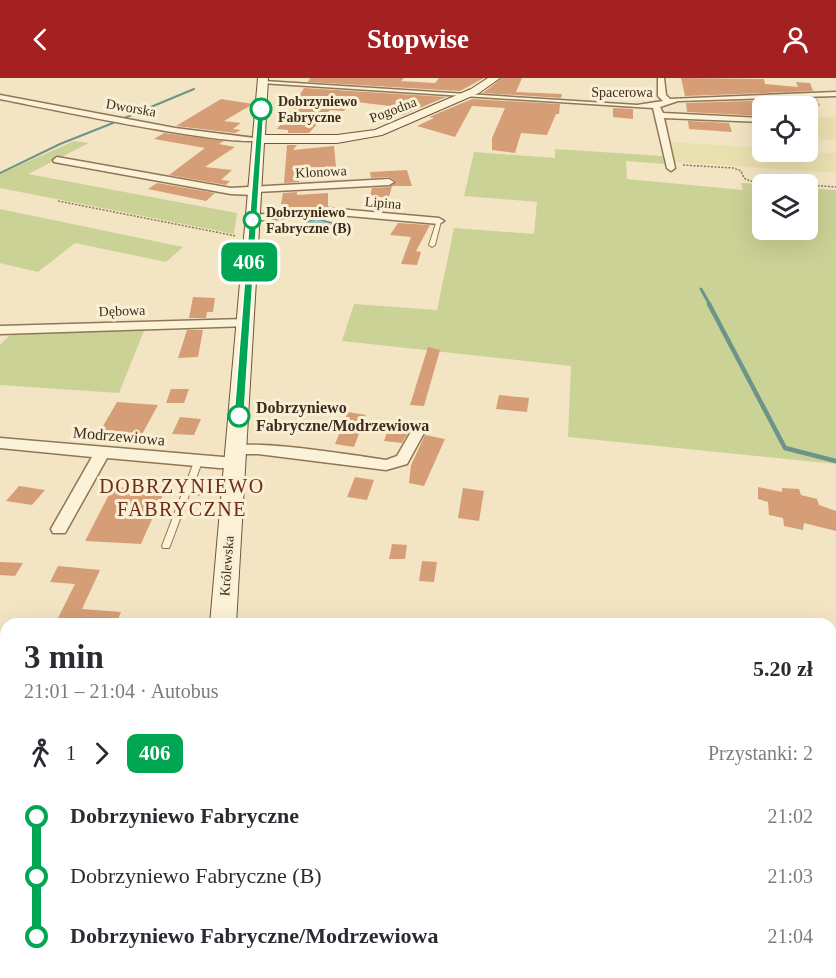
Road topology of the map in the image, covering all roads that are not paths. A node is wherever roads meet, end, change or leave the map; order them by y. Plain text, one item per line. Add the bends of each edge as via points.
1 (495, 78) edge
2 (661, 78) edge
3 (264, 80) edge
4 (836, 94) edge
5 (463, 96) junction
6 (0, 97) edge
7 (668, 101) junction
8 (655, 106) junction
9 (660, 115) junction
10 (752, 120) edge
11 (258, 139) junction
12 (57, 160) dead end
13 (670, 166) road end
14 (389, 182) dead end
15 (253, 190) junction
16 (253, 218) junction
17 (439, 221) joint
18 (432, 245) dead end
19 (245, 323) junction
20 (0, 330) edge
21 (417, 433) dead end
22 (0, 443) edge
23 (102, 453) junction
24 (235, 456) junction
25 (198, 462) junction
26 (232, 489) junction
27 (187, 492) junction
28 (58, 529) dead end
29 (166, 546) dead end
30 (223, 618) edge

1 - 5 street, Pogodna
2 - 7 street via 662,96
3 - 5 street, Spacerowa
3 - 11 street, Królewska
4 - 7 street, Spacerowa
5 - 8 street, Spacerowa
5 - 11 street, Pogodna via 368,135
6 - 11 street, Dworska via 175,130
7 - 8 street, Spacerowa
8 - 9 street
9 - 10 street
9 - 13 street
11 - 15 street, Królewska
12 - 15 street, Klonowa via 231,191
14 - 15 street, Klonowa
15 - 16 street, Królewska
16 - 17 street, Lipina via 327,211
16 - 19 street, Królewska
17 - 18 lane
19 - 20 street, Dębowa
19 - 24 street, Królewska
21 - 24 street, Modrzewiowa via 402,460 386,465 258,449
22 - 23 street, Modrzewiowa
23 - 25 street, Modrzewiowa
23 - 28 street
24 - 25 street, Modrzewiowa
24 - 26 street, Królewska
25 - 27 lane
26 - 27 lane
26 - 30 street, Królewska
27 - 29 lane

